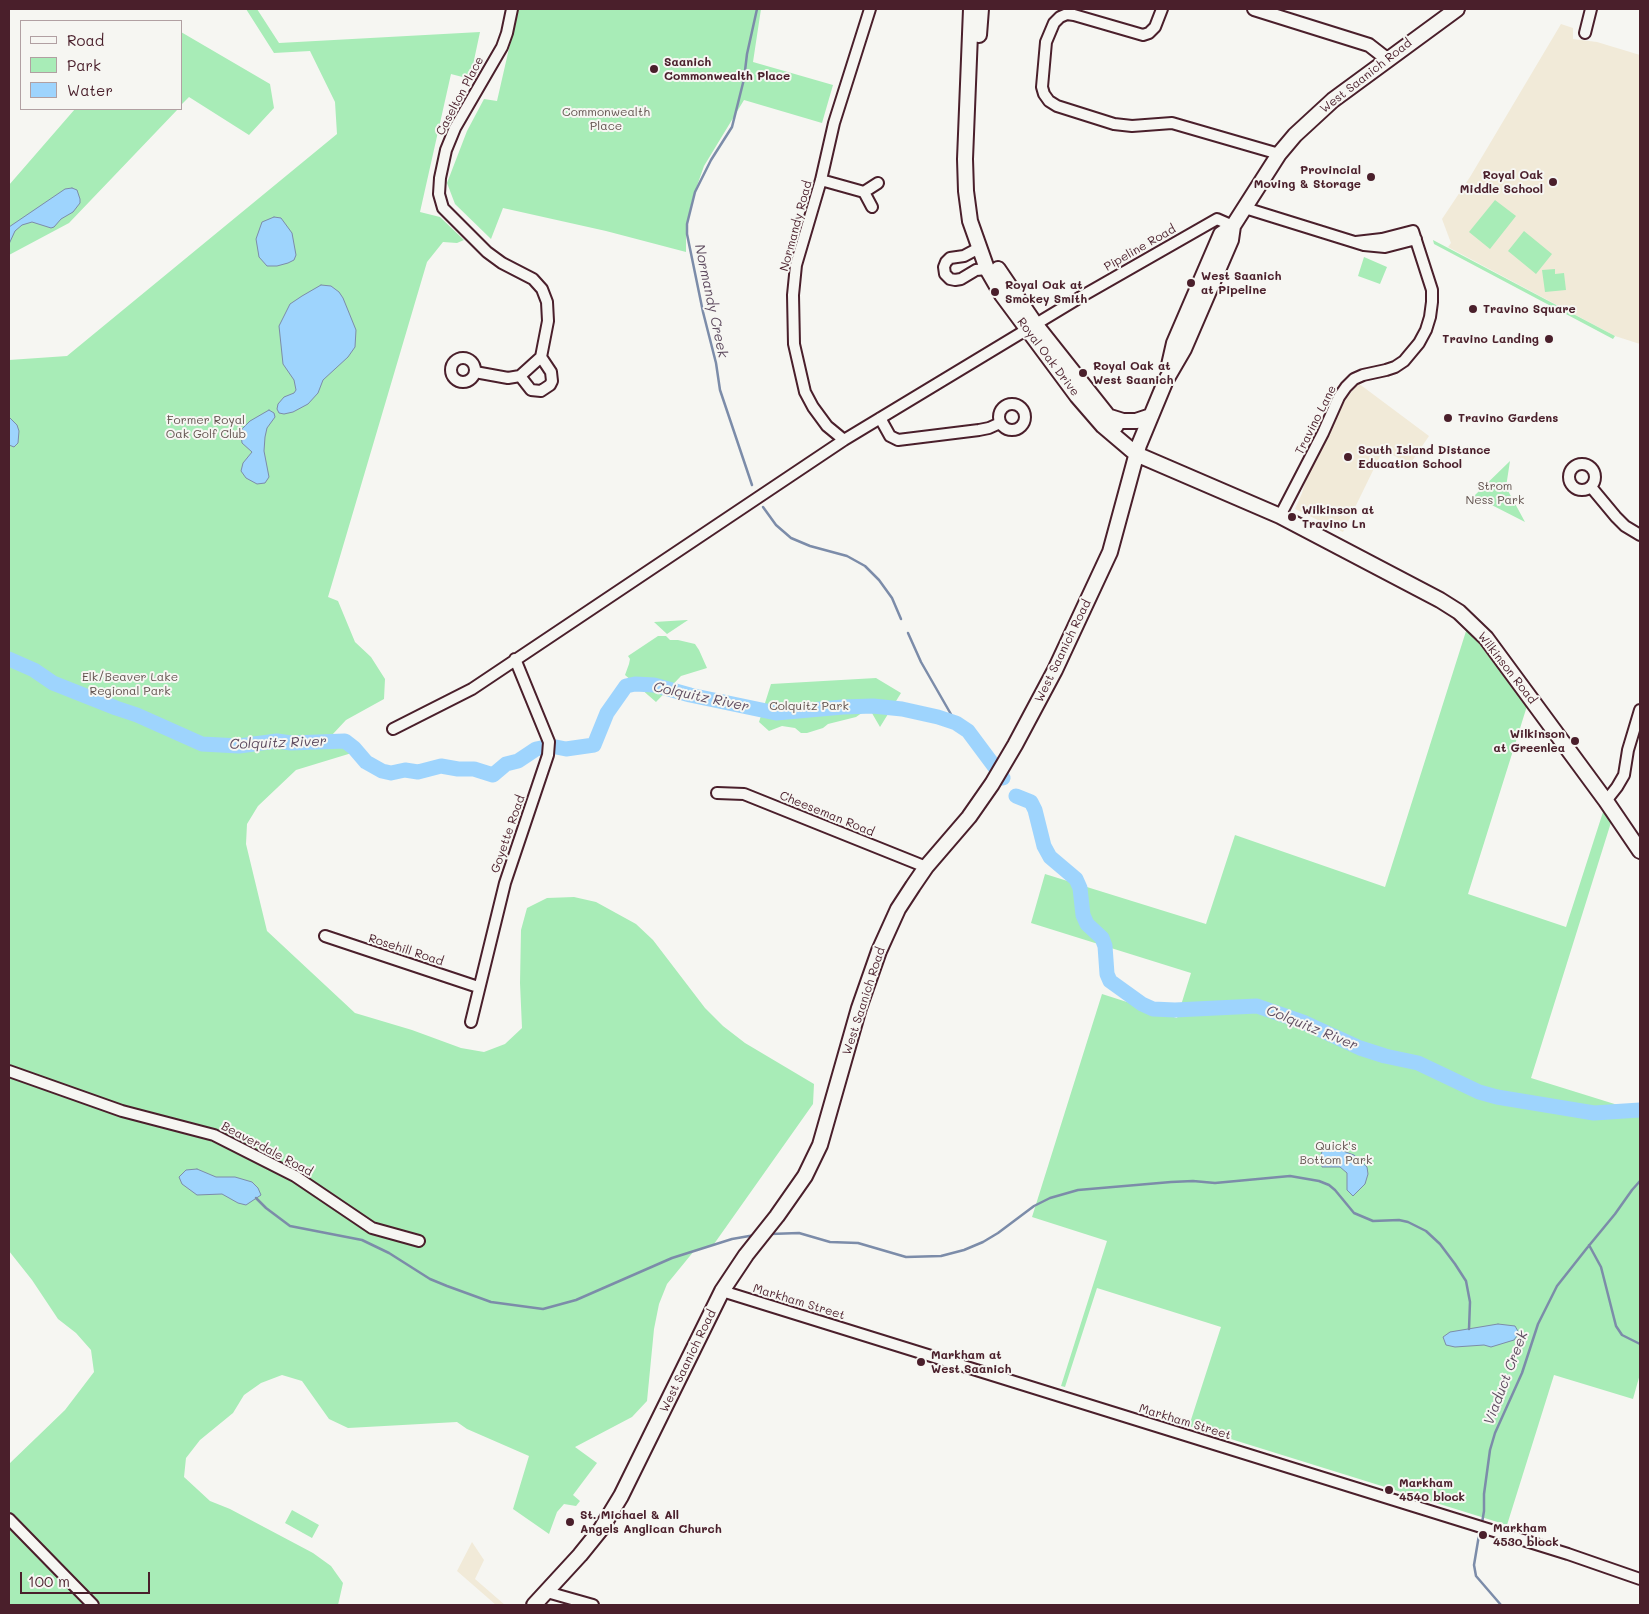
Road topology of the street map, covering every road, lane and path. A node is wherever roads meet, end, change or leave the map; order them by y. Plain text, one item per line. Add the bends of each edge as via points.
1 (512, 9) edge
2 (870, 9) edge
3 (971, 9) edge
4 (981, 9) edge
5 (1162, 9) edge
6 (1254, 9) edge
7 (1457, 9) edge
8 (1591, 9) edge
9 (1585, 33) dead end
10 (1387, 59) junction
11 (1280, 154) junction
12 (820, 180) junction
13 (878, 183) dead end
14 (864, 192) junction
15 (872, 207) dead end
16 (1245, 208) junction
17 (1233, 226) junction
18 (978, 248) junction
19 (987, 269) junction
20 (1031, 328) junction
21 (541, 357) junction
22 (474, 372) dead end
23 (520, 376) junction
24 (1106, 415) junction
25 (1151, 416) junction
26 (880, 418) junction
27 (1000, 423) dead end
28 (844, 440) junction
29 (1138, 450) junction
30 (1591, 486) dead end
31 (1280, 516) junction
32 (1640, 535) edge
33 (515, 659) junction
34 (1640, 710) edge
35 (393, 729) dead end
36 (717, 793) dead end
37 (1606, 801) junction
38 (1640, 851) edge
39 (926, 867) junction
40 (325, 936) dead end
41 (478, 987) junction
42 (471, 1022) dead end
43 (9, 1071) edge
44 (419, 1240) dead end
45 (722, 1291) junction
46 (9, 1519) edge
47 (1640, 1579) edge
48 (547, 1592) junction
49 (93, 1605) edge
50 (534, 1605) edge
51 (593, 1605) edge

1 - 21 street, Caselton Place via 502,47 446,150 439,194 443,208 487,252 542,289 547,302 548,321
2 - 12 street, Normandy Road via 834,122
3 - 18 main road, Royal Oak Drive via 965,175 970,221
4 - 20 main road, Royal Oak Drive via 972,168 974,201 993,260
5 - 11 street via 1155,27 1143,35 1074,15 1060,17 1046,42 1042,87 1049,101 1114,124 1172,123
6 - 10 street via 1369,45
7 - 10 main road, West Saanich Road
8 - 9 street
10 - 11 main road, West Saanich Road via 1333,100 1295,135
11 - 16 main road, West Saanich Road
12 - 14 street
12 - 28 street, Normandy Road via 796,265 794,344 805,392 827,426
13 - 14 street
14 - 15 street
16 - 17 main road, West Saanich Road
16 - 31 street, Travino Lane via 1356,242 1414,235 1432,290 1426,330 1420,343 1395,367 1362,375 1346,387 1299,480 1299,494
17 - 20 street, Pipeline Road via 1217,219
17 - 25 main road, West Saanich Road via 1220,236 1174,344 1166,380
18 - 19 main road, Royal Oak Drive
18 - 19 street via 964,256 950,258 944,267 945,274 955,280 976,270
19 - 20 main road, Royal Oak Drive via 1002,295
20 - 24 main road, Royal Oak Drive
20 - 26 street
20 - 29 main road, Royal Oak Drive via 1077,396 1103,426
21 - 23 street
21 - 23 street via 552,372 550,386 541,391 531,390
22 - 23 street via 508,378
24 - 25 main road via 1123,421
24 - 29 main road, Royal Oak Drive
25 - 29 main road, West Saanich Road
26 - 27 street via 890,436 898,440 978,430
26 - 28 street
28 - 33 street
29 - 31 main road, Wilkinson Road
29 - 39 main road, West Saanich Road via 1110,552 1041,698 992,784 969,817
30 - 32 street via 1616,518
31 - 37 main road, Wilkinson Road via 1459,612 1486,638
33 - 35 street via 472,688
33 - 41 street, Goyette Road via 549,742 548,755 505,883
34 - 37 street via 1624,775
36 - 39 street, Cheeseman Road via 744,794
37 - 38 main road, Wilkinson Road
39 - 45 main road, West Saanich Road via 898,910 879,951 859,1008 820,1145 805,1176
40 - 41 street, Rosehill Road
41 - 42 street, Goyette Road
43 - 44 street, Beaverdale Road via 122,1111 214,1135 295,1176 372,1228
45 - 47 street, Markham Street
45 - 48 main road, West Saanich Road via 621,1496 601,1529
46 - 49 street
48 - 50 main road, West Saanich Road
48 - 51 street

